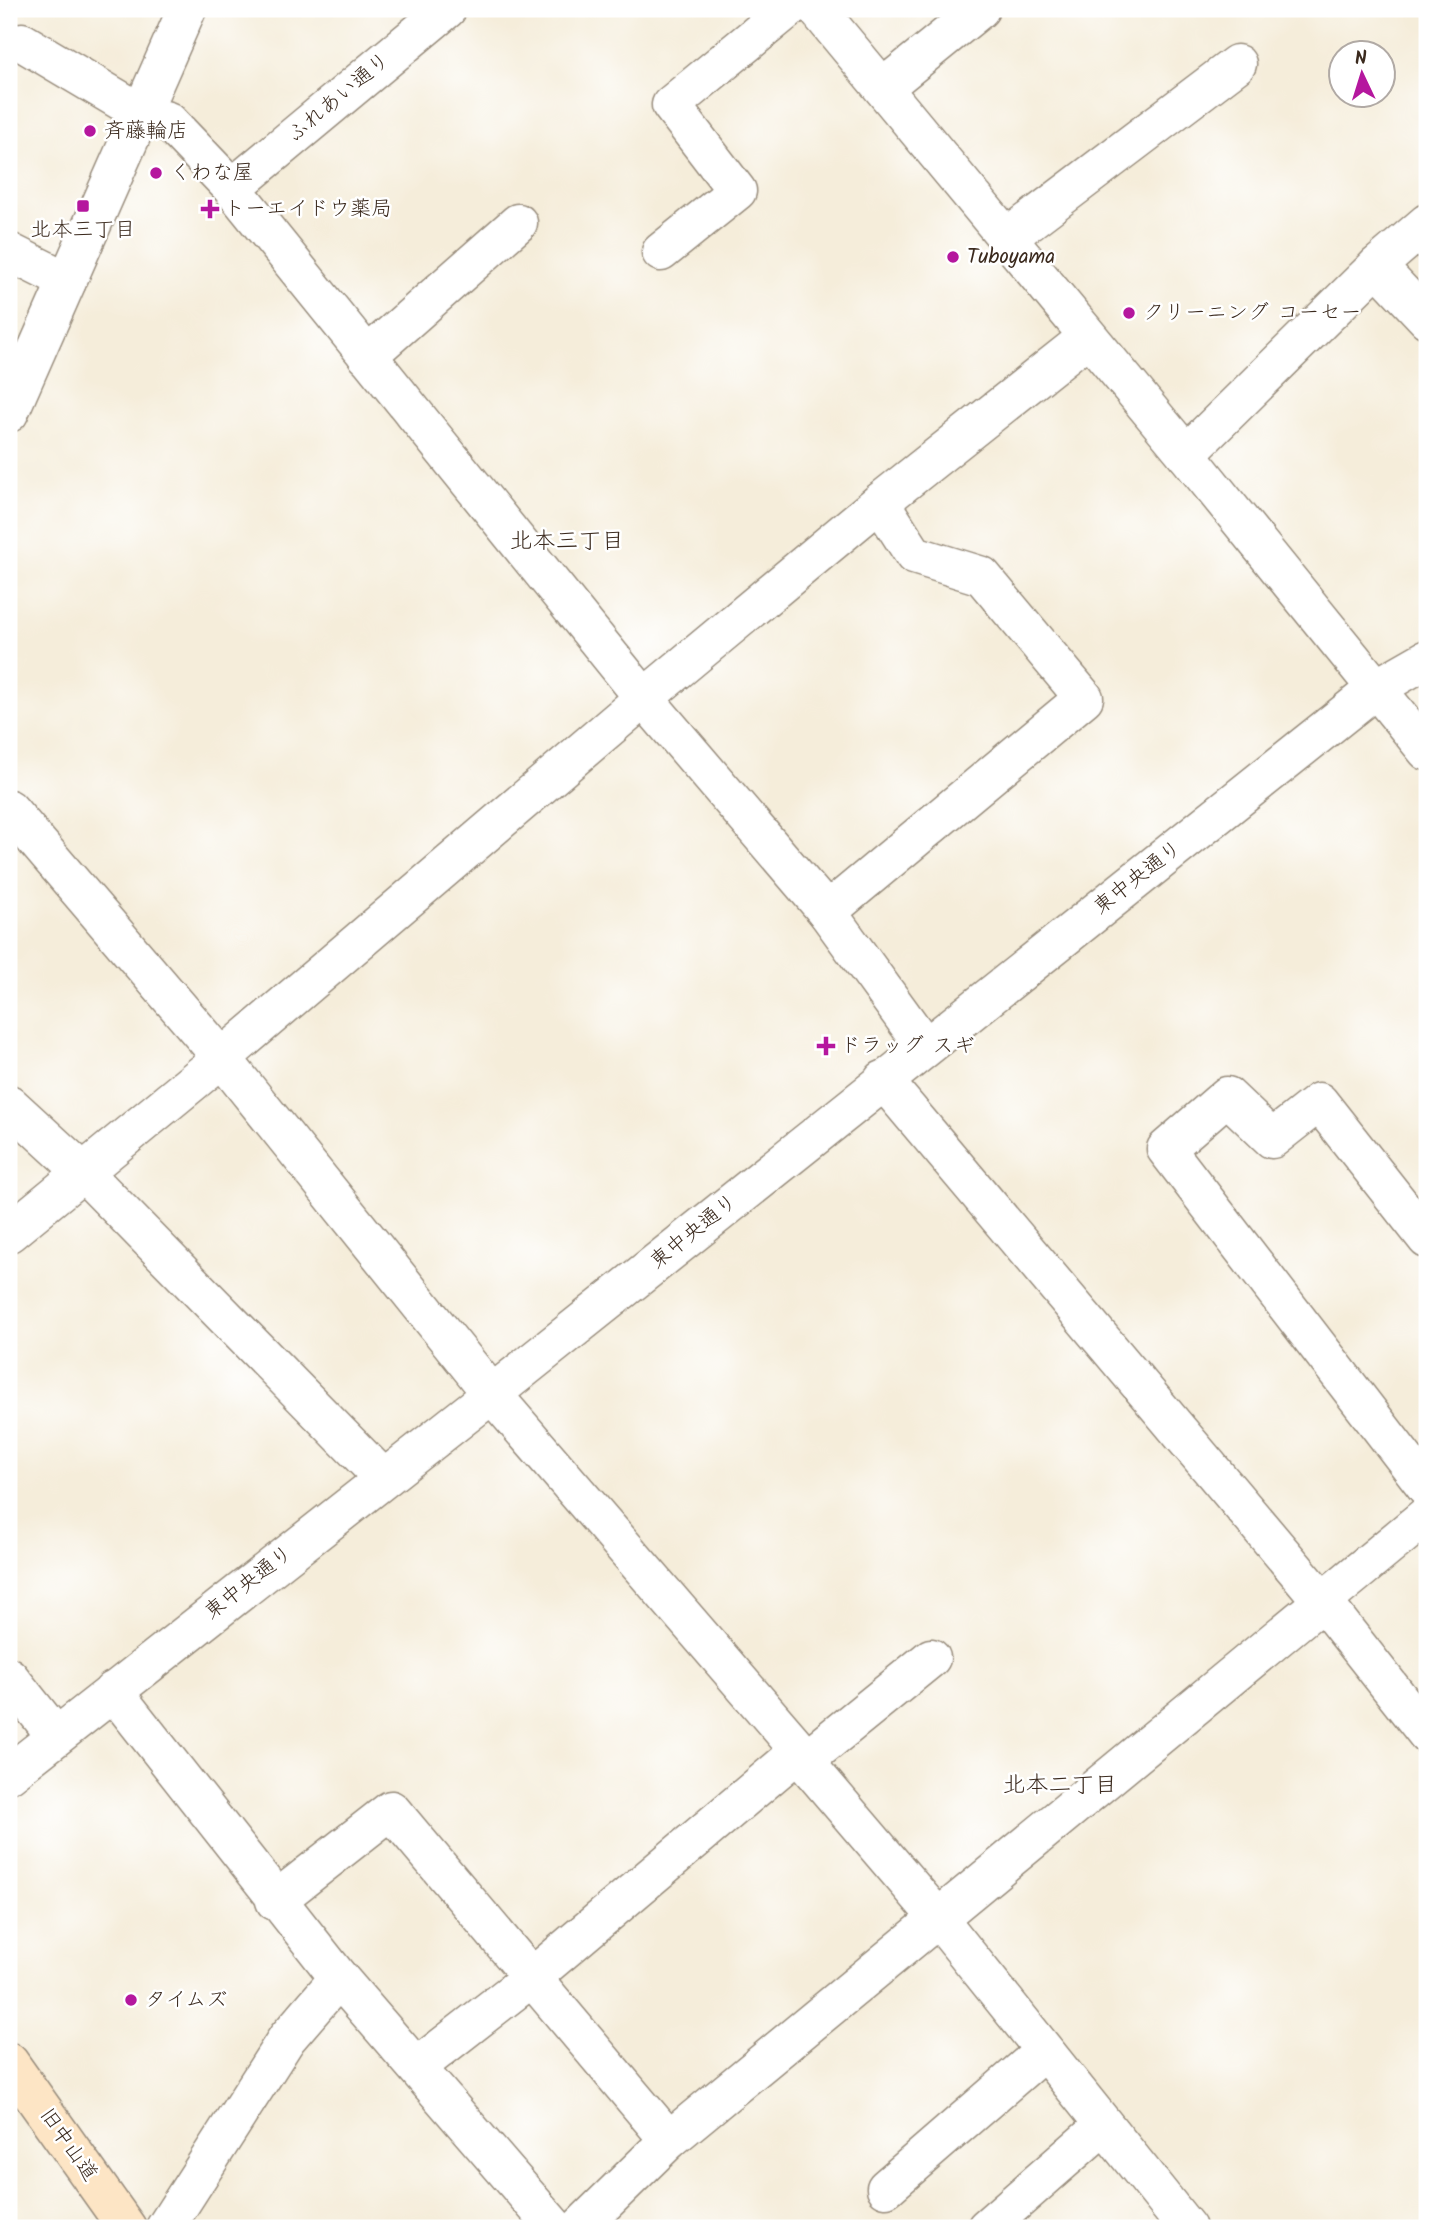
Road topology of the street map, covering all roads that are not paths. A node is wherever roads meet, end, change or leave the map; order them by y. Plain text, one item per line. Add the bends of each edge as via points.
1 (187, 9) edge
2 (447, 9) edge
3 (788, 9) edge
4 (817, 9) edge
5 (980, 9) edge
6 (22, 42) dead end
7 (1237, 64) dead end
8 (884, 87) junction
9 (143, 114) junction
10 (232, 188) junction
11 (518, 223) dead end
12 (1427, 223) edge
13 (1007, 238) junction
14 (9, 252) edge
15 (662, 252) dead end
16 (1377, 266) junction
17 (67, 281) junction
18 (1427, 319) edge
19 (1088, 337) junction
20 (367, 356) junction
21 (9, 413) edge
22 (1186, 454) junction
23 (880, 502) junction
24 (1427, 659) edge
25 (1378, 687) junction
26 (644, 698) junction
27 (1427, 751) edge
28 (9, 809) edge
29 (827, 912) junction
30 (925, 1047) junction
31 (222, 1058) junction
32 (883, 1080) junction
33 (9, 1104) edge
34 (82, 1171) junction
35 (9, 1233) edge
36 (1427, 1239) edge
37 (492, 1394) junction
38 (383, 1478) junction
39 (1427, 1488) edge
40 (1427, 1515) edge
41 (1323, 1602) junction
42 (931, 1658) dead end
43 (9, 1678) edge
44 (113, 1691) junction
45 (1427, 1734) edge
46 (57, 1736) junction
47 (802, 1756) junction
48 (9, 1774) edge
49 (275, 1901) junction
50 (938, 1918) junction
51 (339, 1978) junction
52 (531, 1978) junction
53 (1043, 2052) junction
54 (9, 2062) edge
55 (418, 2066) junction
56 (1103, 2126) junction
57 (669, 2140) junction
58 (886, 2188) dead end
59 (118, 2225) edge
60 (165, 2228) edge
61 (555, 2228) edge
62 (579, 2228) edge
63 (986, 2228) edge
64 (1187, 2228) edge

1 - 9 street
2 - 10 street, ふれあい通り
3 - 15 street via 671,105 737,191
4 - 8 street
5 - 8 street
6 - 9 street
7 - 13 street
8 - 13 street
9 - 10 street via 168,121
9 - 17 street
10 - 20 street
11 - 20 street
12 - 16 street
13 - 19 street
14 - 17 street
16 - 18 street
16 - 22 street
17 - 21 street
19 - 22 street
19 - 23 street
20 - 26 street
22 - 25 street
23 - 26 street
23 - 29 street via 914,555 982,576 1084,698
24 - 25 street, 東中央通り
25 - 27 street
25 - 30 street, 東中央通り
26 - 29 street
26 - 31 street
28 - 31 street
29 - 30 street
30 - 32 street, 東中央通り
31 - 34 street
31 - 37 street
32 - 37 street, 東中央通り
32 - 41 street
33 - 34 street
34 - 35 street
34 - 38 street
36 - 39 street via 1319,1102 1272,1139 1227,1096 1166,1149
37 - 38 street, 東中央通り
37 - 47 street
38 - 44 street, 東中央通り
40 - 41 street
41 - 45 street
41 - 50 street
42 - 47 street
43 - 46 street
44 - 46 street, 東中央通り
44 - 49 street
46 - 48 street, 東中央通り
47 - 50 street
47 - 52 street
49 - 51 street
49 - 52 street via 391,1810
50 - 53 street
50 - 57 street
51 - 55 street
51 - 60 street via 287,2038
52 - 55 street
52 - 57 street
53 - 56 street
53 - 58 street
54 - 59 main road, 旧中山道
55 - 61 street
56 - 63 street
56 - 64 street
57 - 62 street

